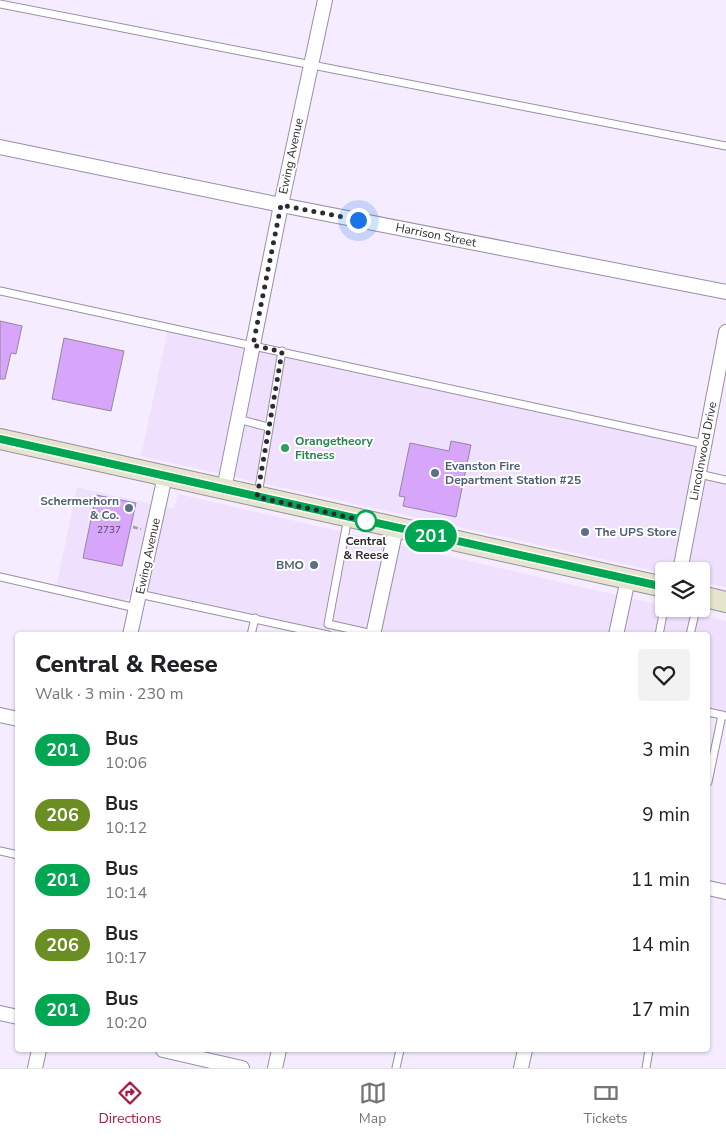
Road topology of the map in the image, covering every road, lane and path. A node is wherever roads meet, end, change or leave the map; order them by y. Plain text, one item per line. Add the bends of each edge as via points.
1 (325, 0) edge
2 (0, 4) edge
3 (311, 64) junction
4 (0, 146) edge
5 (726, 146) edge
6 (281, 205) junction
7 (0, 291) edge
8 (726, 292) edge
9 (726, 332) edge
10 (253, 345) junction
11 (282, 352) junction
12 (238, 419) junction
13 (268, 427) junction
14 (0, 439) edge
15 (704, 444) junction
16 (699, 474) junction
17 (165, 476) junction
18 (726, 480) edge
19 (224, 489) junction
20 (257, 497) junction
21 (348, 517) junction
22 (133, 527) dead end
23 (396, 528) junction
24 (142, 529) dead end
25 (682, 562) edge
26 (0, 577) edge
27 (628, 579) junction
28 (655, 586) edge
29 (139, 594) junction
30 (710, 598) edge
31 (726, 602) edge
32 (136, 608) junction
33 (662, 617) edge
34 (694, 617) edge
35 (255, 618) junction
36 (131, 632) edge
37 (252, 632) edge
38 (315, 632) edge
39 (361, 632) edge
40 (374, 632) edge
41 (617, 632) edge
42 (660, 632) edge
43 (691, 632) edge
44 (710, 712) edge
45 (0, 715) edge
46 (724, 716) edge
47 (15, 718) edge
48 (710, 774) edge
49 (0, 851) edge
50 (15, 854) edge
51 (710, 888) edge
52 (726, 892) edge
53 (0, 1013) edge
54 (15, 1016) edge
55 (39, 1052) edge
56 (172, 1052) edge
57 (279, 1052) edge
58 (400, 1052) edge
59 (525, 1052) edge
60 (649, 1052) edge
61 (35, 1068) edge
62 (242, 1068) edge
63 (275, 1068) edge
64 (396, 1068) edge
65 (521, 1068) edge
66 (646, 1068) edge

1 - 3 street, Ewing Avenue
2 - 3 lane
3 - 5 lane
3 - 6 street, Ewing Avenue
4 - 6 street, Harrison Street
6 - 8 street, Harrison Street
6 - 10 street, Ewing Avenue
7 - 10 lane
9 - 15 street, Lincolnwood Drive
10 - 11 lane
10 - 12 street, Ewing Avenue
11 - 13 lane
11 - 15 lane
12 - 13 lane
12 - 19 street, Ewing Avenue
13 - 20 lane
14 - 17 main road
15 - 16 street, Lincolnwood Drive
16 - 18 lane
16 - 25 street, Lincolnwood Drive
17 - 19 main road
17 - 29 street, Ewing Avenue
19 - 20 main road
20 - 21 main road
21 - 23 main road
21 - 39 lane via 328,624
22 - 24 path
23 - 27 main road
23 - 40 street
26 - 32 lane
27 - 28 main road
27 - 41 street
29 - 32 street, Ewing Avenue
29 - 35 lane
30 - 31 main road
32 - 36 street, Ewing Avenue
33 - 42 lane
34 - 43 lane
35 - 37 lane
35 - 38 lane
44 - 46 lane
45 - 47 street
46 - 48 lane
49 - 50 lane
51 - 52 street
53 - 54 street
55 - 61 street
56 - 62 street
57 - 63 street
58 - 64 lane
59 - 65 street
60 - 66 lane

